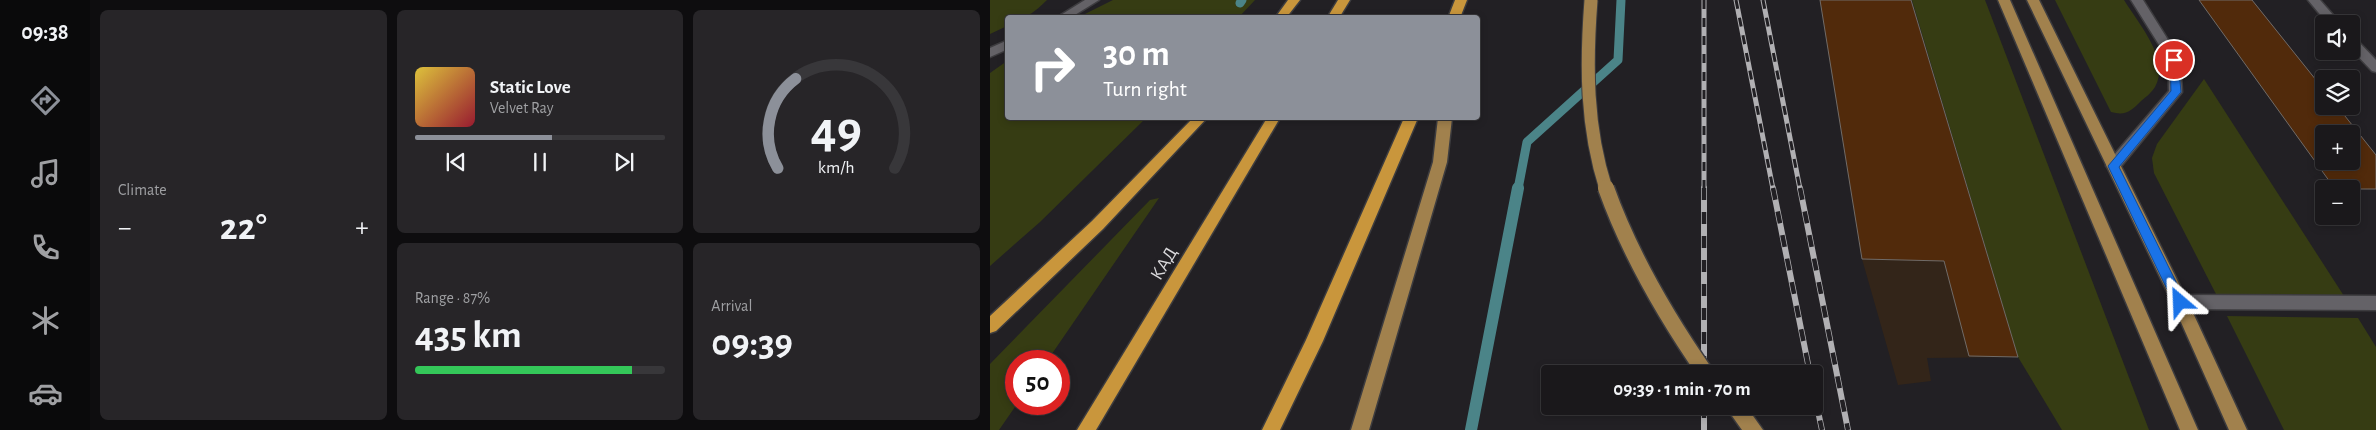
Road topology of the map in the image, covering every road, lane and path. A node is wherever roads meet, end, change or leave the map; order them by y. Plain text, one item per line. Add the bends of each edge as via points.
1 (1070, 0) edge
2 (1093, 0) edge
3 (1294, 0) edge
4 (1344, 0) edge
5 (1461, 0) edge
6 (1591, 0) edge
7 (2004, 0) edge
8 (2033, 0) edge
9 (2137, 0) edge
10 (2314, 0) edge
11 (1064, 15) edge
12 (1066, 15) edge
13 (1282, 15) edge
14 (1335, 15) edge
15 (1455, 15) edge
16 (2327, 15) edge
17 (1005, 46) edge
18 (2360, 51) edge
19 (990, 53) edge
20 (2376, 68) edge
21 (1198, 120) edge
22 (1273, 120) edge
23 (1410, 120) edge
24 (1444, 120) edge
25 (2113, 166) junction
26 (2180, 302) junction
27 (2376, 303) edge
28 (990, 326) edge
29 (1700, 365) edge
30 (1742, 415) edge
31 (1086, 430) edge
32 (1271, 430) edge
33 (1360, 430) edge
34 (1754, 430) edge
35 (2189, 430) edge
36 (2238, 430) edge

1 - 11 street
2 - 12 street
3 - 13 highway
4 - 14 highway
5 - 15 highway
6 - 29 main road, bridge via 1587,76 1597,158 1613,208 1638,262 1667,318
7 - 35 main road
8 - 25 main road
9 - 25 street via 2174,60 2176,92
10 - 16 street
17 - 19 street
18 - 20 street
21 - 28 highway via 1139,185
22 - 31 highway, КАД
23 - 32 highway via 1314,341
24 - 33 main road via 1440,162
25 - 26 main road
26 - 27 street
26 - 36 main road
30 - 34 main road

